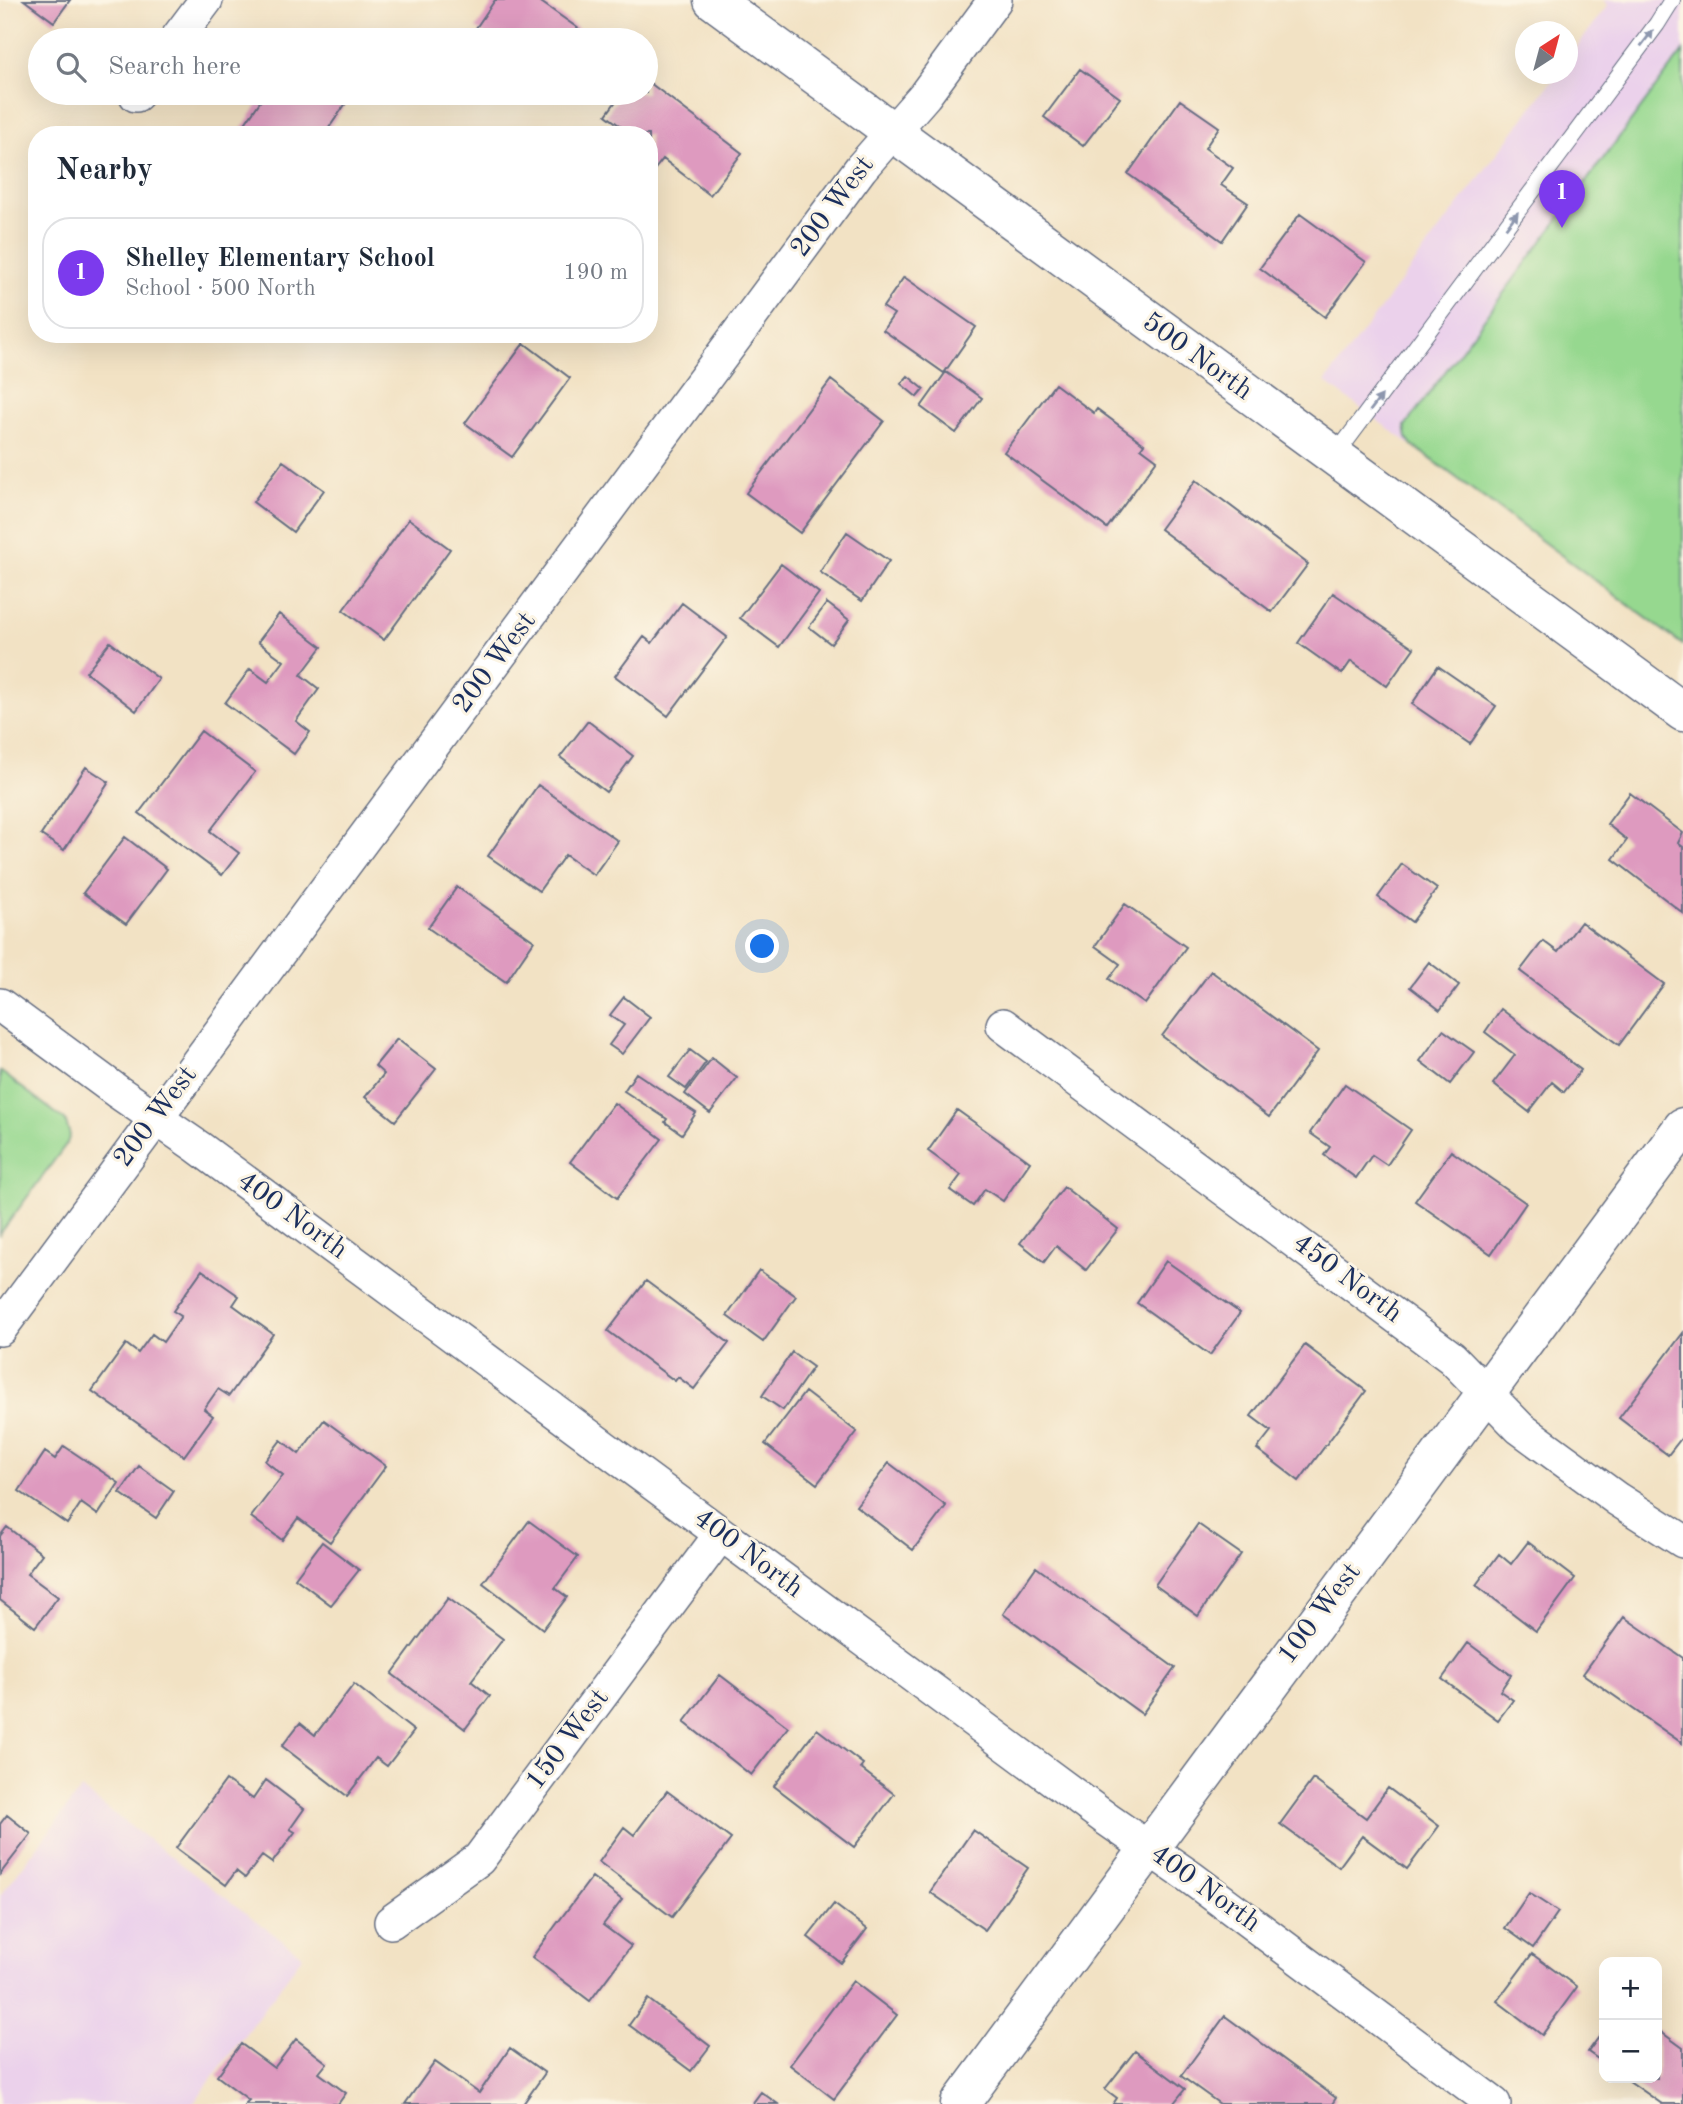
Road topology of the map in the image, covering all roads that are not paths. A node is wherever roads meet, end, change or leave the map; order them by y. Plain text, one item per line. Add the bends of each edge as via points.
1 (206, 0) edge
2 (713, 0) edge
3 (995, 0) edge
4 (1672, 0) edge
5 (185, 28) edge
6 (892, 132) junction
7 (1334, 457) junction
8 (1683, 712) edge
9 (0, 1005) edge
10 (1003, 1025) dead end
11 (156, 1118) junction
12 (1683, 1126) edge
13 (0, 1329) edge
14 (1484, 1393) junction
15 (721, 1534) junction
16 (1683, 1541) edge
17 (1149, 1848) junction
18 (391, 1922) dead end
19 (960, 2104) edge
20 (1494, 2104) edge

1 - 5 street
2 - 6 street, 500 North
3 - 6 street, 200 West
7 -> 4 lane
6 - 7 street, 500 North
6 - 11 street, 200 West
7 - 8 street, 500 North
9 - 11 street, 400 North
10 - 14 street, 450 North via 1452,1358
11 - 13 street, 200 West
11 - 15 street, 400 North
12 - 14 street, 100 West
14 - 16 street, 450 North via 1520,1428
14 - 17 street, 100 West
15 - 17 street, 400 North
15 - 18 street, 150 West via 479,1859
17 - 19 street, 100 West
17 - 20 street, 400 North

